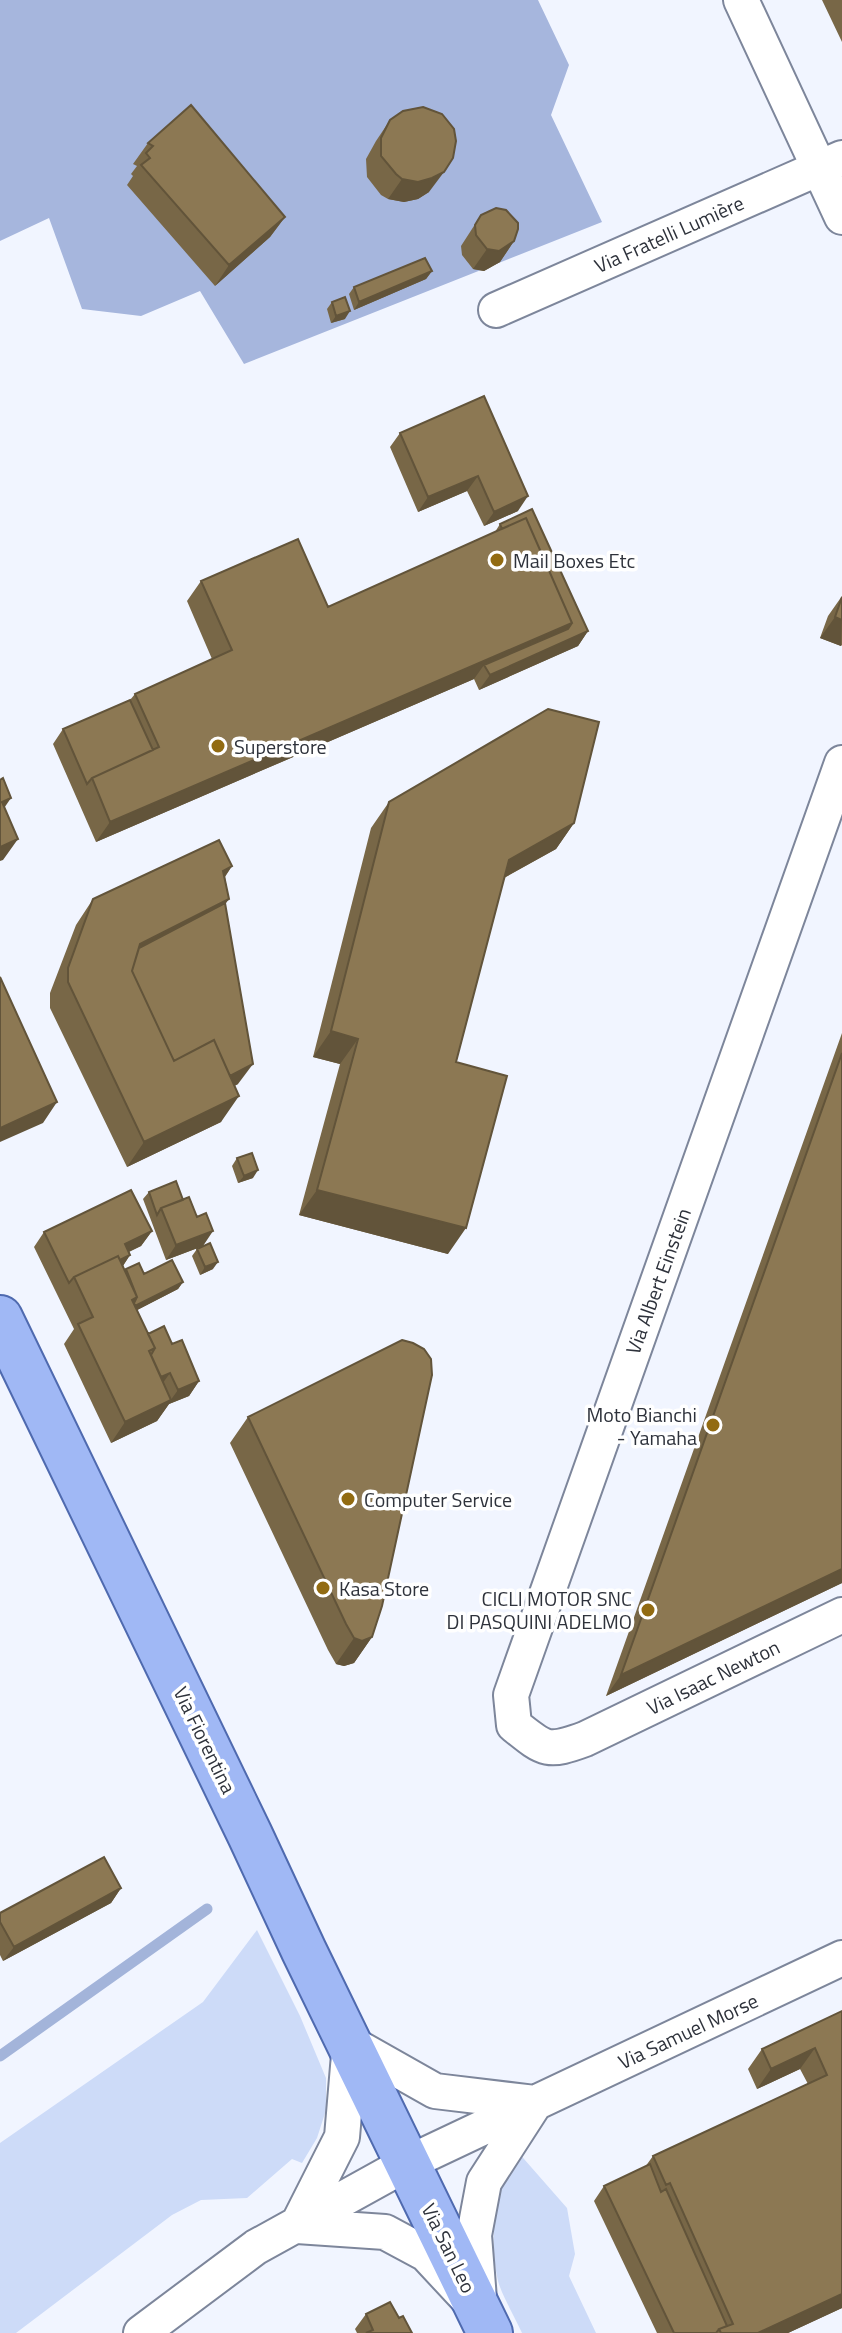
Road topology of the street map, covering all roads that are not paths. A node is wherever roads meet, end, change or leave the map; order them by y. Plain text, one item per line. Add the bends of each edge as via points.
1 (741, 0) edge
2 (830, 163) edge
3 (842, 217) edge
4 (496, 310) dead end
5 (842, 763) edge
6 (0, 1318) edge
7 (842, 1615) edge
8 (585, 1739) joint
9 (842, 1958) edge
10 (350, 2043) junction
11 (535, 2103) junction
12 (408, 2163) junction
13 (297, 2226) junction
14 (485, 2322) edge
15 (141, 2333) edge

1 - 2 street
2 - 3 street
2 - 4 street, Via Fratelli Lumière
5 - 8 street, Via Albert Einstein via 511,1695 514,1725 540,1745 557,1749
6 - 10 main road, Via Fiorentina
7 - 8 street, Via Isaac Newton
9 - 11 street, Via Samuel Morse
10 - 11 street via 435,2091
10 - 12 main road, Via Fiorentina
10 - 13 street via 342,2137
11 - 12 street, Via Samuel Morse
11 - 14 street via 484,2182 474,2235
12 - 13 street, Via Samuel Morse
12 - 14 main road, Via San Leo
13 - 14 street via 385,2232 426,2254
13 - 15 street, Via Samuel Morse via 256,2247

